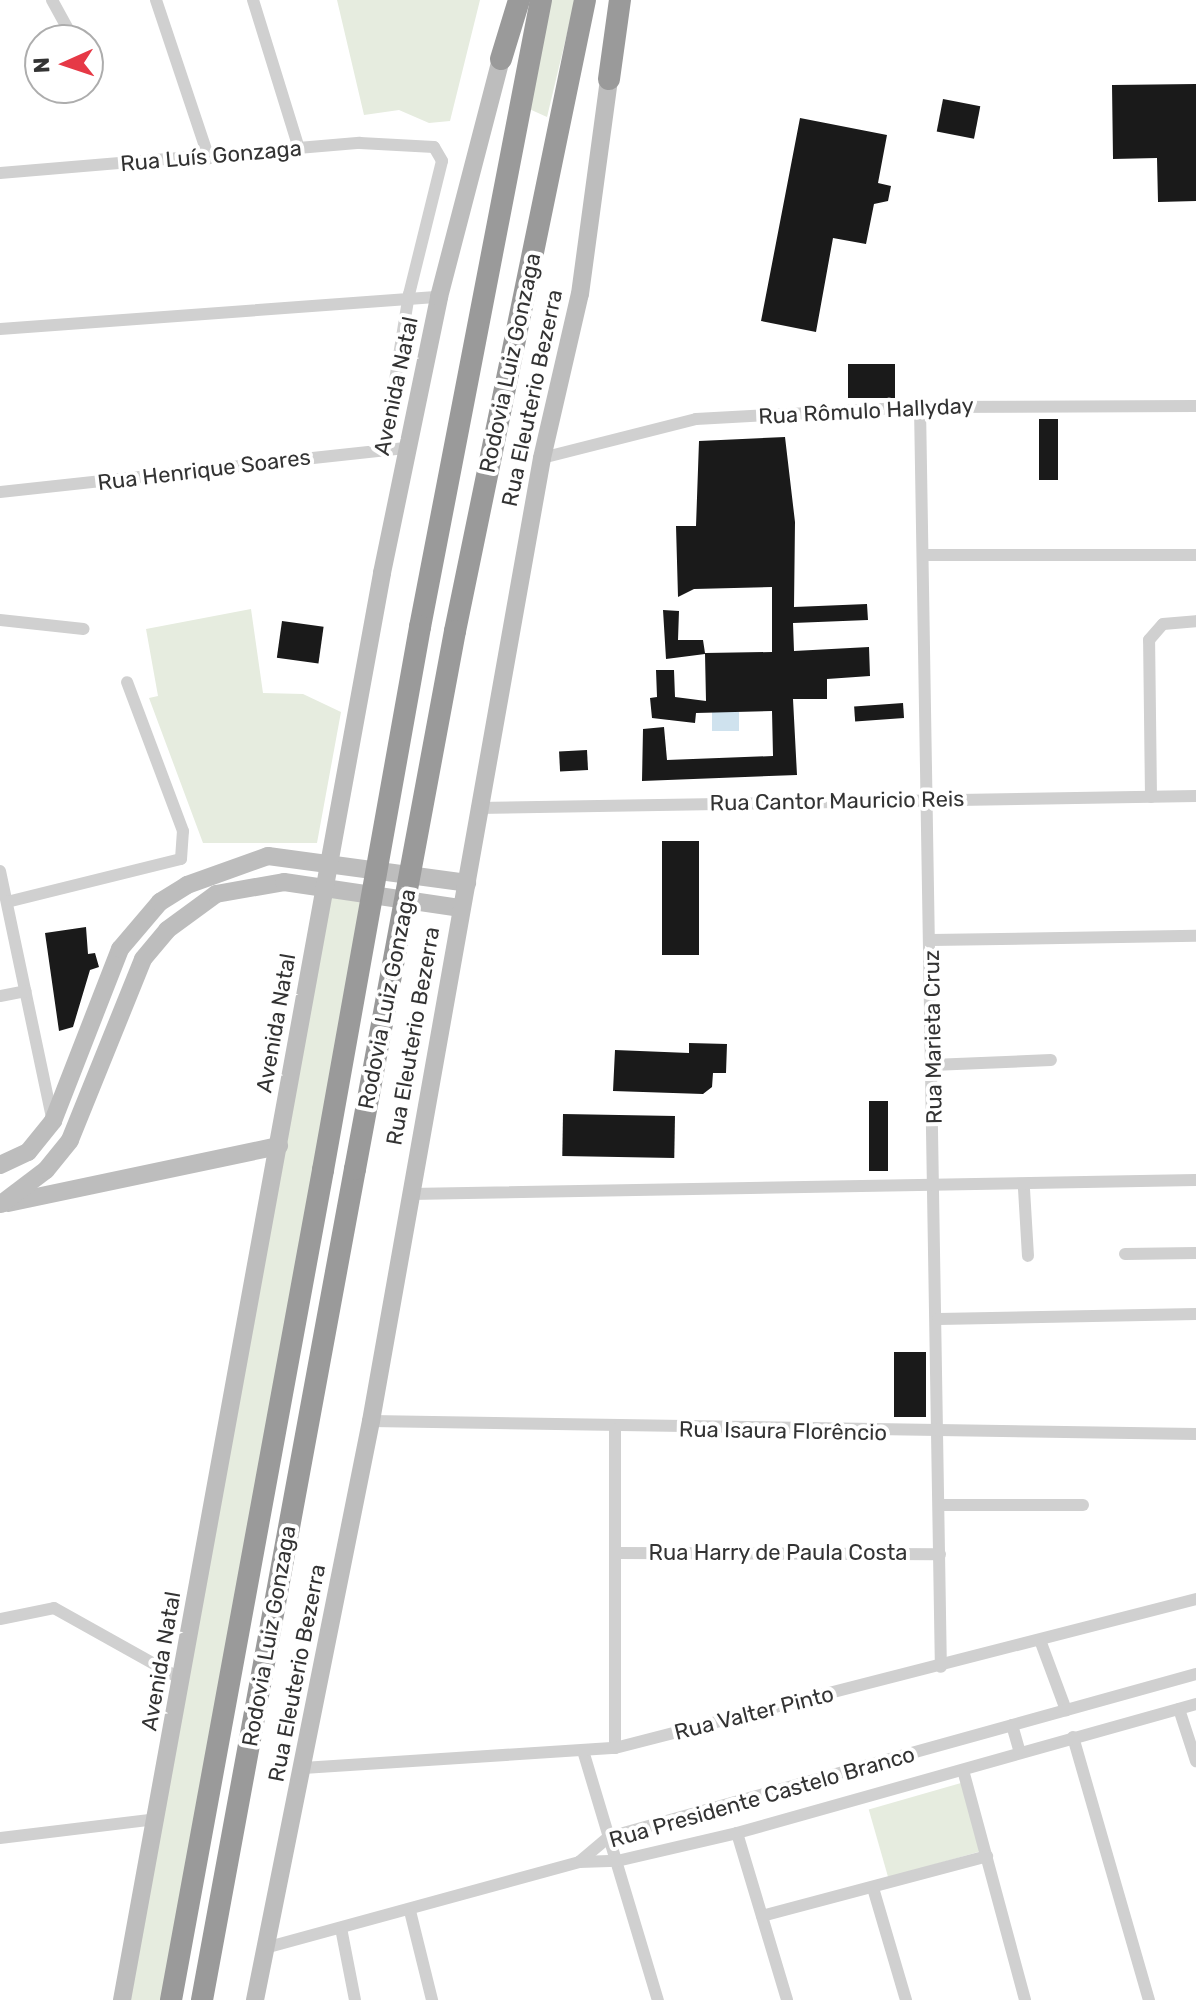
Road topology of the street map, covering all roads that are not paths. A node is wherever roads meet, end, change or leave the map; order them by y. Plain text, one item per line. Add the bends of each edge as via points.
1 (52, 0) edge
2 (156, 0) edge
3 (253, 0) edge
4 (519, 0) edge
5 (541, 0) edge
6 (585, 0) edge
7 (620, 0) edge
8 (65, 24) edge
9 (501, 59) joint
10 (609, 79) joint
11 (299, 149) junction
12 (209, 158) junction
13 (0, 173) edge
14 (409, 294) junction
15 (439, 297) junction
16 (0, 329) edge
17 (1196, 406) edge
18 (920, 407) junction
19 (384, 448) junction
20 (408, 448) junction
21 (542, 458) junction
22 (0, 492) edge
23 (924, 555) junction
24 (1196, 555) edge
25 (0, 620) edge
26 (1196, 621) edge
27 (84, 629) dead end
28 (127, 682) dead end
29 (1196, 796) edge
30 (1151, 797) junction
31 (929, 799) junction
32 (477, 808) junction
33 (328, 860) junction
34 (0, 871) edge
35 (467, 883) junction
36 (323, 886) junction
37 (7, 902) junction
38 (461, 908) junction
39 (1196, 936) edge
40 (931, 940) junction
41 (26, 991) junction
42 (0, 996) edge
43 (1051, 1060) dead end
44 (932, 1065) junction
45 (53, 1121) junction
46 (279, 1146) junction
47 (0, 1165) edge
48 (1196, 1180) edge
49 (1024, 1189) junction
50 (936, 1191) junction
51 (410, 1194) junction
52 (0, 1204) edge
53 (1196, 1253) edge
54 (1125, 1254) dead end
55 (1028, 1256) dead end
56 (1196, 1314) edge
57 (938, 1319) junction
58 (371, 1421) junction
59 (615, 1429) junction
60 (938, 1433) junction
61 (1196, 1434) edge
62 (939, 1505) junction
63 (1083, 1505) dead end
64 (617, 1553) junction
65 (940, 1554) junction
66 (1196, 1599) edge
67 (0, 1619) edge
68 (1040, 1640) junction
69 (941, 1667) junction
70 (1196, 1674) edge
71 (181, 1679) junction
72 (1196, 1704) edge
73 (1179, 1709) junction
74 (1066, 1710) junction
75 (1012, 1725) junction
76 (1073, 1737) junction
77 (615, 1748) junction
78 (1020, 1753) junction
79 (584, 1754) junction
80 (1196, 1761) edge
81 (303, 1768) junction
82 (963, 1770) junction
83 (158, 1819) junction
84 (737, 1833) junction
85 (609, 1837) junction
86 (0, 1838) edge
87 (987, 1856) junction
88 (617, 1861) junction
89 (579, 1862) junction
90 (873, 1888) junction
91 (410, 1911) junction
92 (762, 1916) junction
93 (341, 1928) junction
94 (265, 1948) junction
95 (122, 2000) edge
96 (171, 2000) edge
97 (202, 2000) edge
98 (255, 2000) edge
99 (355, 2000) edge
100 (432, 2000) edge
101 (658, 2000) edge
102 (787, 2000) edge
103 (906, 2000) edge
104 (1025, 2000) edge
105 (1149, 2000) edge

1 - 8 street
2 - 12 street
3 - 11 street
4 - 9 highway
5 - 96 highway, Rodovia Luiz Gonzaga, bridge via 420,627
6 - 97 highway, Rodovia Luiz Gonzaga, bridge via 455,631
7 - 10 highway
9 - 15 street, Avenida Natal
10 - 21 street, Rua Eleuterio Bezerra via 580,294
11 - 12 street, Rua Luís Gonzaga
11 - 14 street, Rua Luís Gonzaga via 423,144 442,161
12 - 13 street, Rua Luís Gonzaga
14 - 15 street
14 - 16 street
14 - 19 street
15 - 20 street, Avenida Natal
17 - 18 street, Rua Rômulo Hallyday
18 - 21 street, Rua Rômulo Hallyday via 696,419
18 - 23 street, Rua Marieta Cruz
19 - 20 street, Rua Henrique Soares
19 - 22 street, Rua Henrique Soares
20 - 33 street, Avenida Natal
21 - 32 street, Rua Eleuterio Bezerra
23 - 24 street
23 - 31 street, Rua Marieta Cruz
25 - 27 street
26 - 30 street via 1163,624 1149,640
28 - 37 street via 183,831 181,859
29 - 30 street, Rua Cantor Mauricio Reis
30 - 31 street, Rua Cantor Mauricio Reis
31 - 32 street, Rua Cantor Mauricio Reis
31 - 40 street, Rua Marieta Cruz
32 - 35 street, Rua Eleuterio Bezerra
33 - 35 street
33 - 36 street, Avenida Natal
33 - 45 street via 268,856 223,867 160,902 113,962
34 - 37 street
35 - 38 street, Rua Eleuterio Bezerra
36 - 38 street
36 - 46 street, Avenida Natal
36 - 52 street via 239,886 167,930 126,995 70,1140 46,1170
37 - 41 street
38 - 51 street, Rua Eleuterio Bezerra
39 - 40 street
40 - 44 street, Rua Marieta Cruz
41 - 42 street
41 - 45 street
43 - 44 street
44 - 50 street, Rua Marieta Cruz
45 - 47 street via 28,1152
46 - 52 street
46 - 71 street, Avenida Natal
48 - 49 street
49 - 50 street
49 - 55 street
50 - 51 street
50 - 57 street, Rua Marieta Cruz
51 - 58 street, Rua Eleuterio Bezerra
53 - 54 street
56 - 57 street
57 - 60 street, Rua Marieta Cruz
58 - 59 street, Rua Isaura Florêncio
58 - 81 street, Rua Eleuterio Bezerra
59 - 60 street, Rua Isaura Florêncio
59 - 64 street
60 - 61 street, Rua Isaura Florêncio
60 - 62 street, Rua Marieta Cruz
62 - 63 street
62 - 65 street, Rua Marieta Cruz
64 - 65 street, Rua Harry de Paula Costa
64 - 77 street
65 - 69 street, Rua Marieta Cruz
66 - 68 street, Rua Valter Pinto
67 - 71 street via 54,1608
68 - 69 street, Rua Valter Pinto
68 - 74 street
69 - 77 street, Rua Valter Pinto
70 - 74 street, Rua Presidente Castelo Branco
71 - 83 street, Avenida Natal
72 - 73 street, Rua Presidente Castelo Branco
73 - 76 street, Rua Presidente Castelo Branco
73 - 80 street
74 - 75 street, Rua Presidente Castelo Branco
75 - 78 street
75 - 85 street, Rua Presidente Castelo Branco
76 - 78 street, Rua Presidente Castelo Branco
76 - 105 street
77 - 79 street, Rua Valter Pinto
78 - 82 street, Rua Presidente Castelo Branco
79 - 81 street, Rua Valter Pinto
79 - 85 street
81 - 94 street, Rua Eleuterio Bezerra
82 - 84 street, Rua Presidente Castelo Branco
82 - 87 street
83 - 86 street
83 - 95 street, Avenida Natal
84 - 88 street, Rua Presidente Castelo Branco
84 - 92 street
85 - 88 street
85 - 89 street, Rua Presidente Castelo Branco
87 - 90 street
87 - 104 street
88 - 89 street, Rua Presidente Castelo Branco
88 - 101 street
89 - 91 street
90 - 92 street
90 - 103 street
91 - 93 street
91 - 100 street
92 - 102 street
93 - 94 street
93 - 99 street
94 - 98 street, Rua Eleuterio Bezerra

